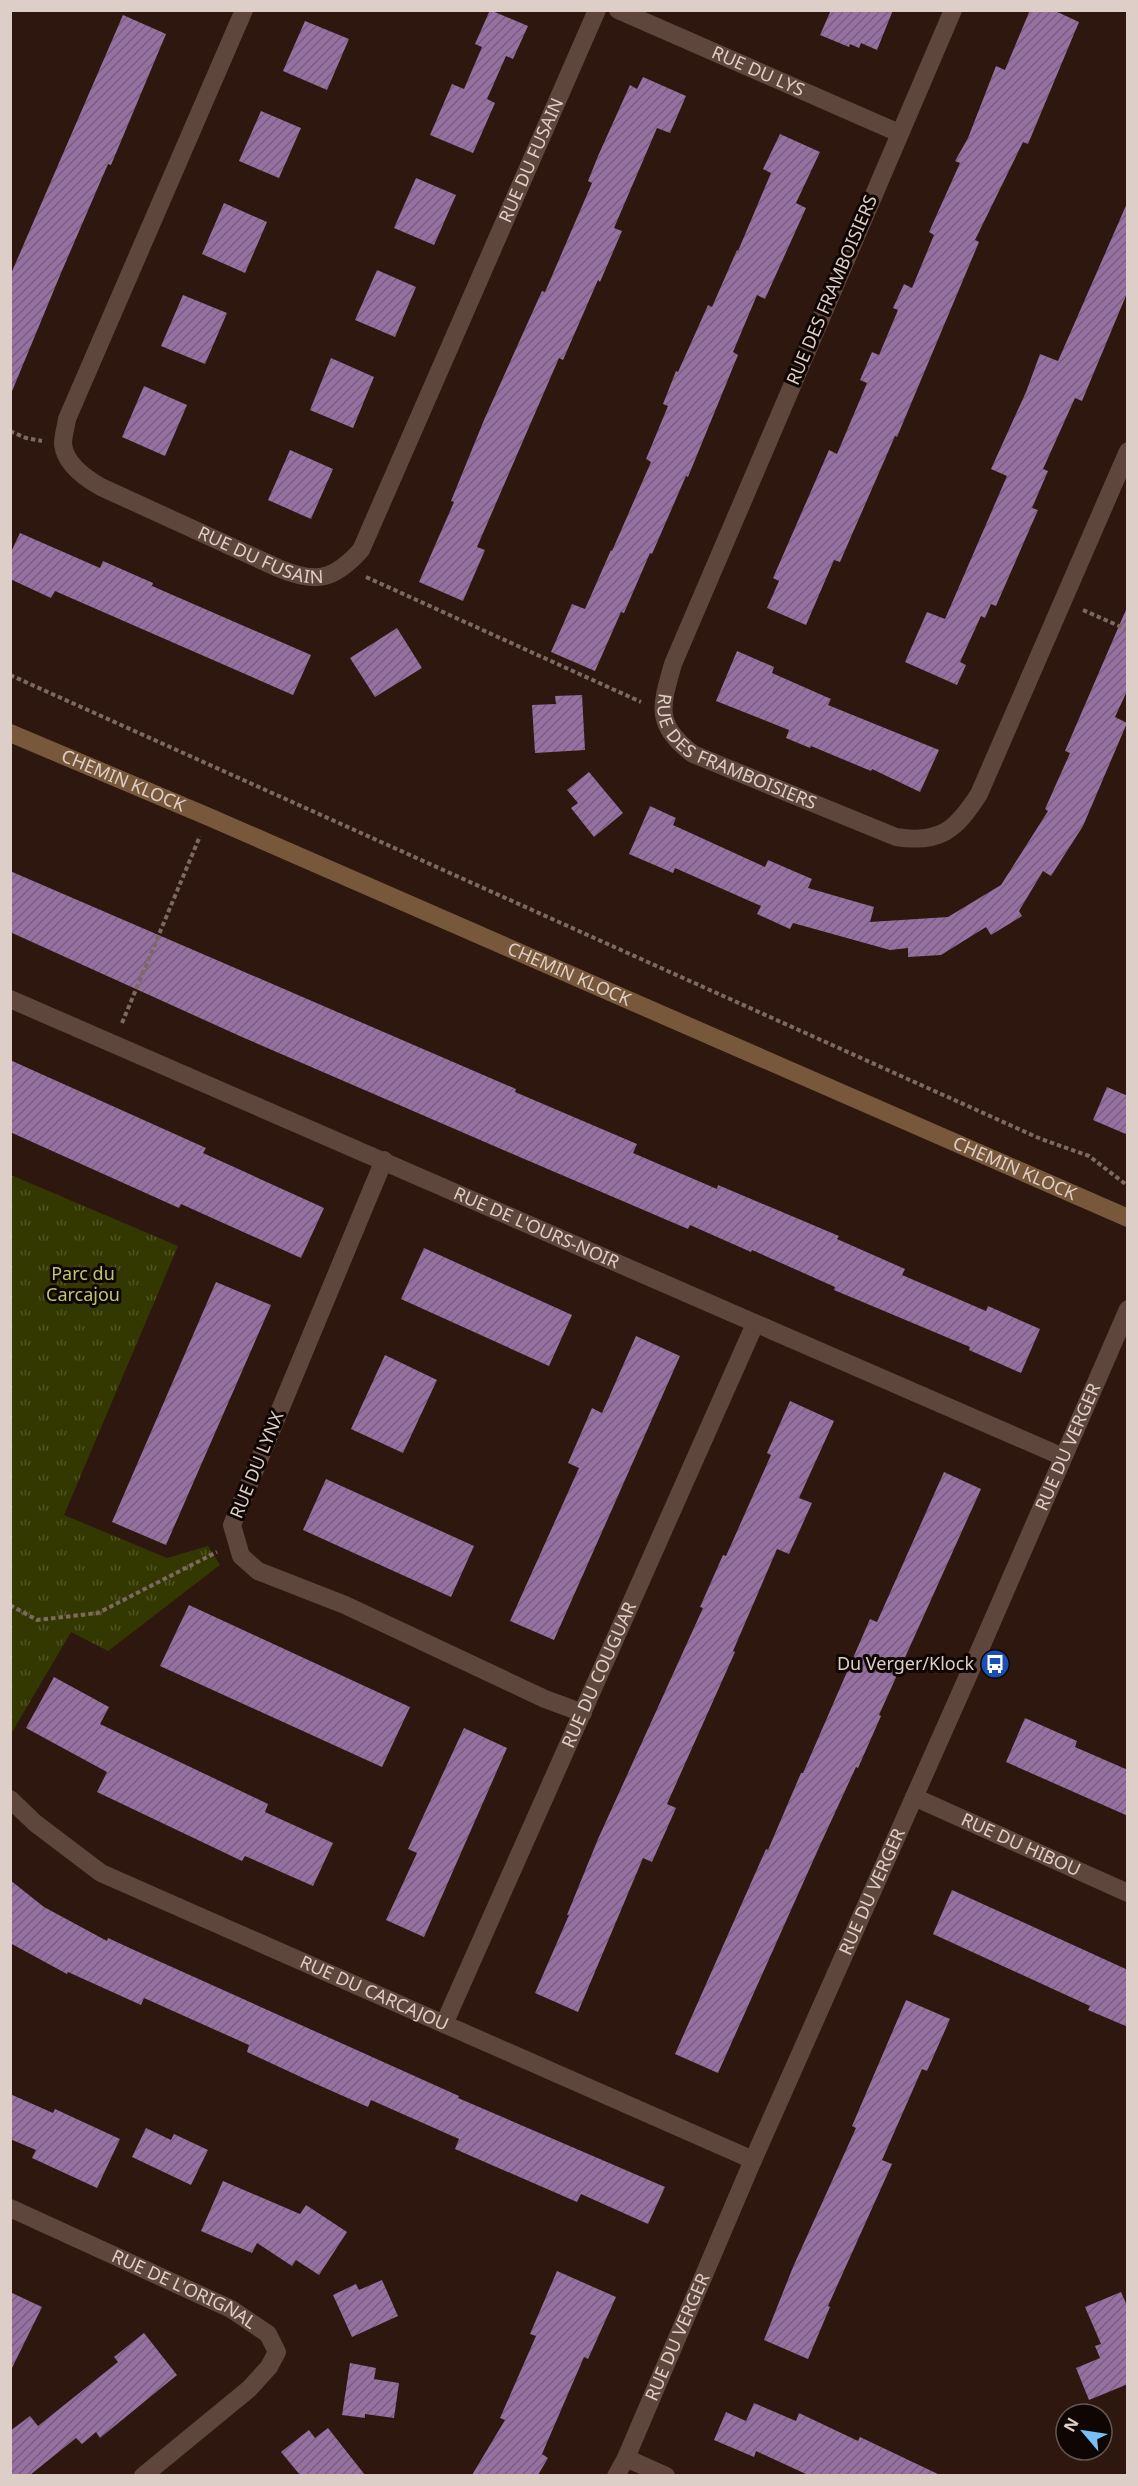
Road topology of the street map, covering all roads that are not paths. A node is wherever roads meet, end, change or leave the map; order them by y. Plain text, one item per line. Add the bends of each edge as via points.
1 (244, 10) edge
2 (597, 10) edge
3 (618, 10) edge
4 (953, 10) edge
5 (899, 133) junction
6 (1128, 451) edge
7 (10, 733) edge
8 (10, 999) edge
9 (384, 1160) junction
10 (1128, 1218) edge
11 (1128, 1309) edge
12 (755, 1324) junction
13 (1063, 1457) junction
14 (583, 1713) junction
15 (914, 1797) junction
16 (10, 1799) edge
17 (1128, 1893) edge
18 (444, 2024) junction
19 (753, 2160) junction
20 (10, 2208) edge
21 (626, 2458) junction
22 (143, 2475) edge
23 (616, 2475) edge
24 (666, 2475) edge

1 - 2 street, RUE DU FUSAIN via 67,419 63,444 81,475 100,487 278,568 309,577 326,576 345,568 362,550
3 - 5 street, RUE DU LYS
4 - 5 street, RUE DES FRAMBOISIERS
5 - 6 street, RUE DES FRAMBOISIERS via 673,664 663,712 675,740 693,754 896,837 918,840 939,836 967,813 979,794
7 - 10 main road, CHEMIN KLOCK
8 - 9 street, RUE DE L'OURS-NOIR
9 - 12 street, RUE DE L'OURS-NOIR
9 - 14 street, RUE DU LYNX via 232,1525 241,1557 258,1571 345,1605
11 - 13 street, RUE DU VERGER
12 - 13 street, RUE DE L'OURS-NOIR
12 - 14 street, RUE DU COUGUAR
13 - 15 street, RUE DU VERGER
14 - 18 street, RUE DU COUGUAR
15 - 17 street, RUE DU HIBOU
15 - 19 street, RUE DU VERGER
16 - 18 street, RUE DU CARCAJOU via 43,1830 101,1873
18 - 19 street, RUE DU CARCAJOU
19 - 21 street, RUE DU VERGER
20 - 22 street, RUE DE L'ORIGNAL via 231,2309 268,2334 277,2352 270,2367 249,2389
21 - 23 street, RUE DU VERGER
21 - 24 street

